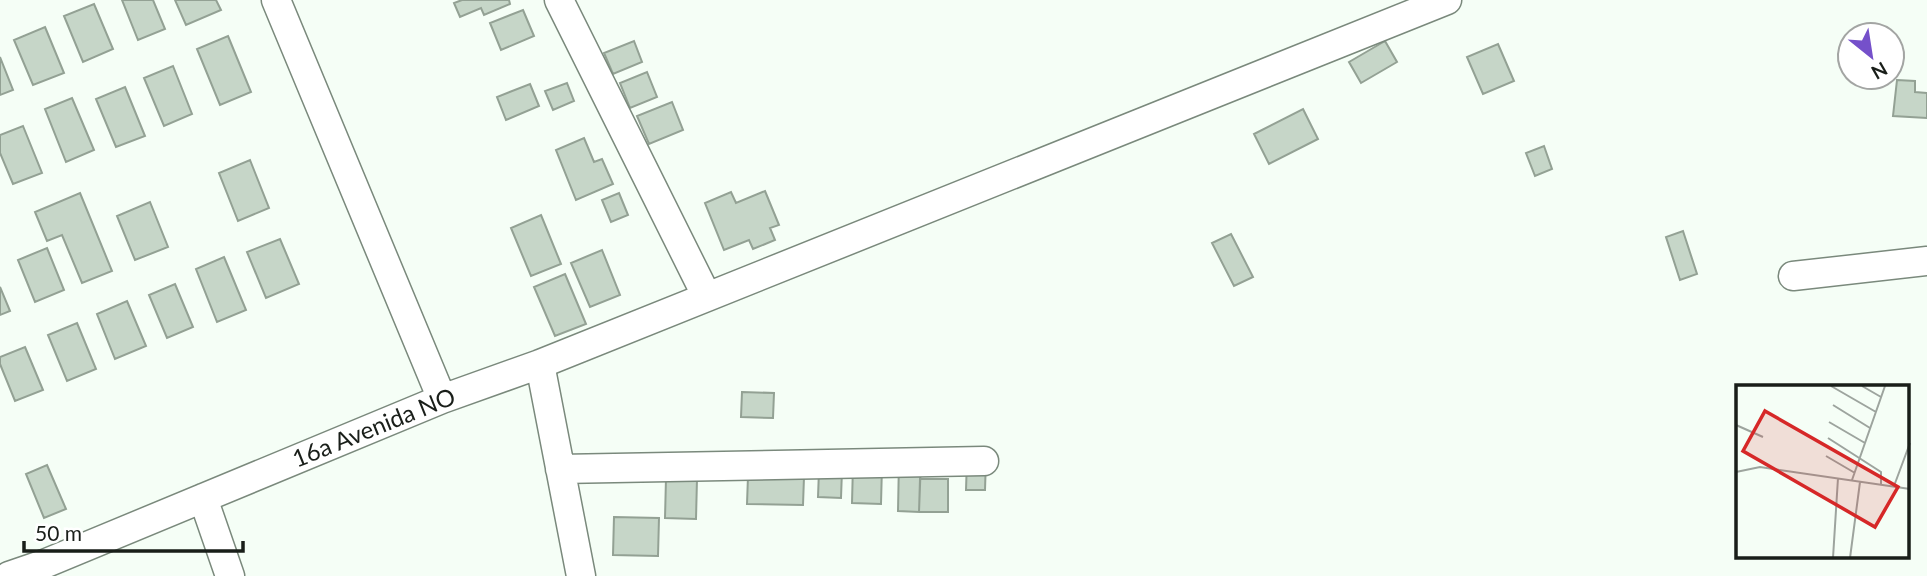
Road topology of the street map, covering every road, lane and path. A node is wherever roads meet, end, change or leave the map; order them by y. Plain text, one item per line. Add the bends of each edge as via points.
1 (276, 0) edge
2 (559, 0) edge
3 (1447, 0) edge
4 (1927, 261) edge
5 (1793, 276) dead end
6 (707, 297) junction
7 (540, 364) junction
8 (442, 398) junction
9 (984, 461) dead end
10 (560, 469) junction
11 (203, 498) junction
12 (45, 570) edge
13 (9, 576) edge
14 (230, 576) edge
15 (581, 576) edge

1 - 8 street
2 - 6 street
3 - 6 street, 16a Avenida NO
4 - 5 street
6 - 7 street, 16a Avenida NO
7 - 8 street, 16a Avenida NO
7 - 10 street
8 - 11 street, 16a Avenida NO
9 - 10 street
10 - 15 street
11 - 12 street, 16a Avenida NO
11 - 14 street
12 - 13 street, 16a Avenida NO

